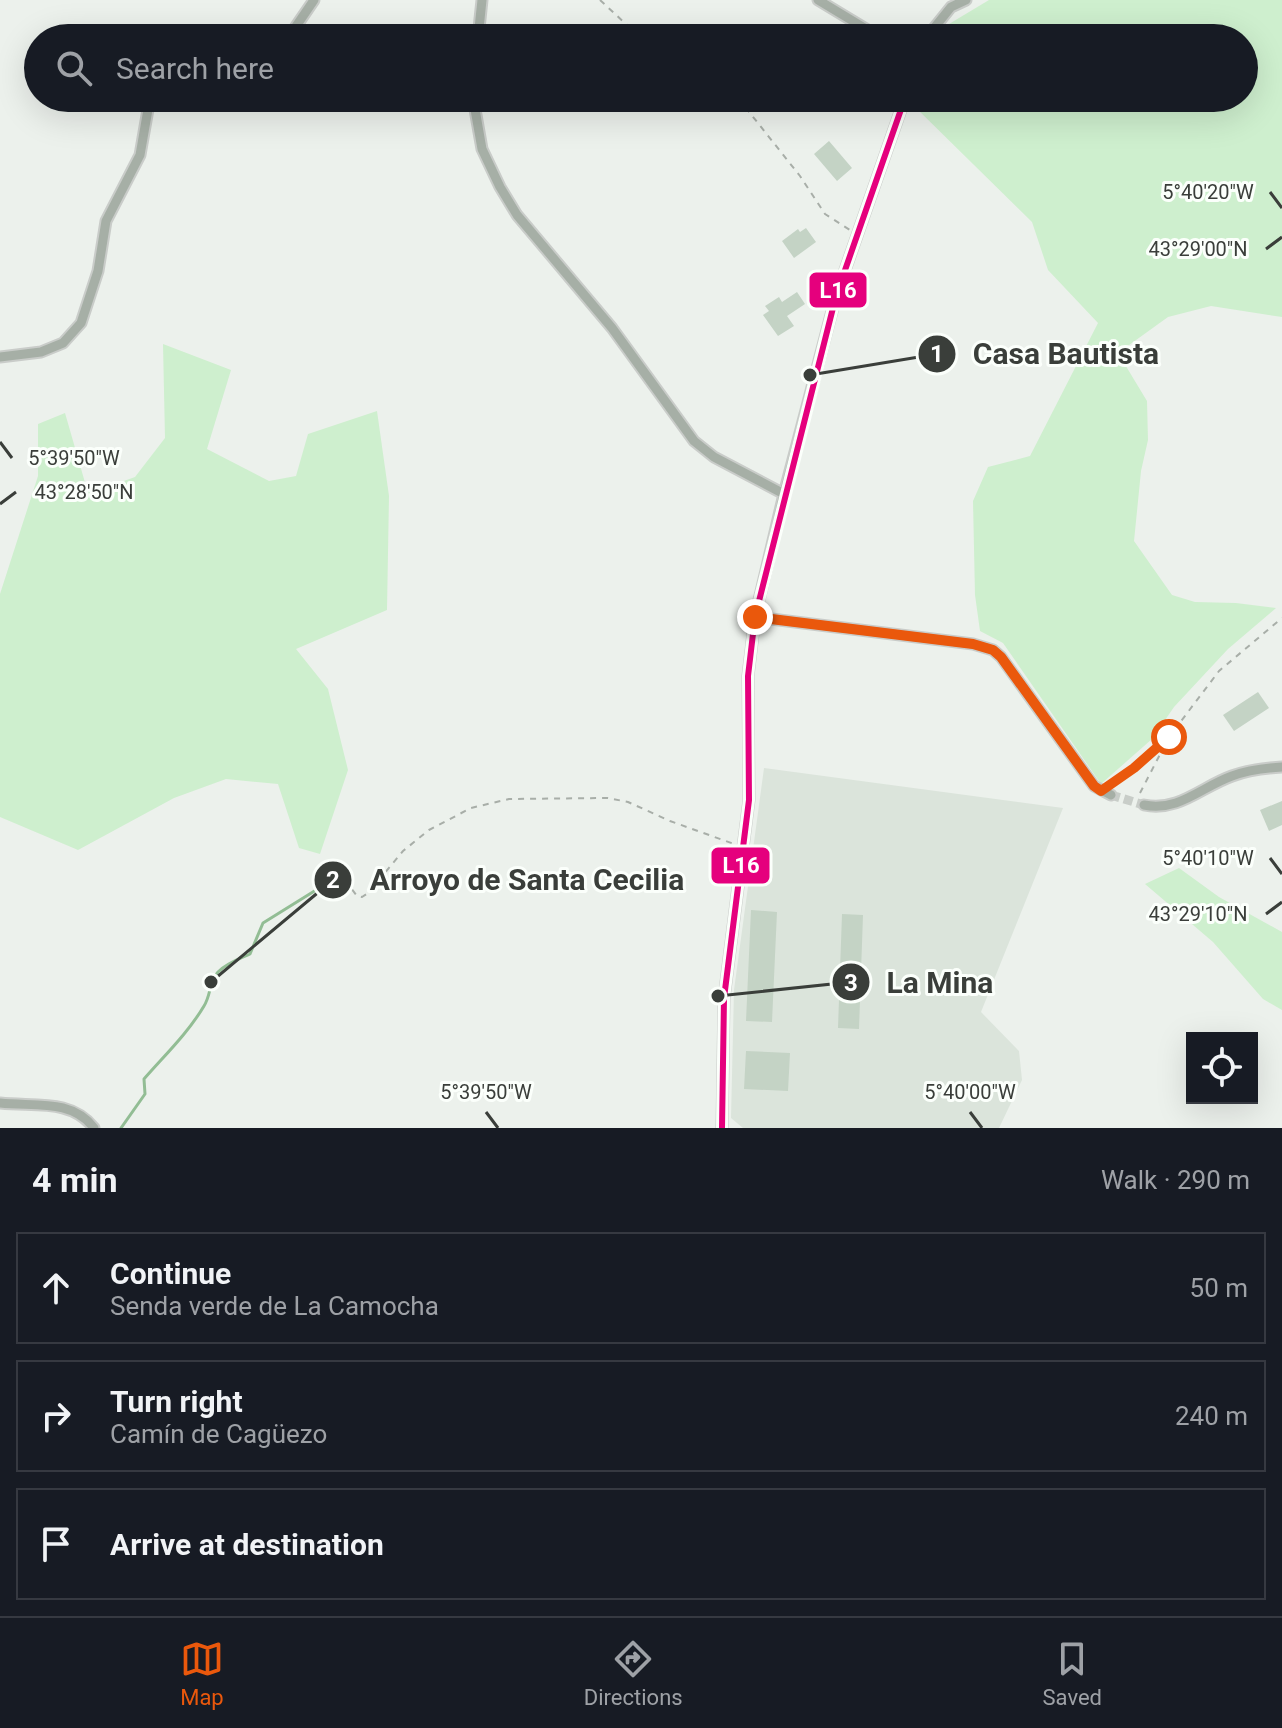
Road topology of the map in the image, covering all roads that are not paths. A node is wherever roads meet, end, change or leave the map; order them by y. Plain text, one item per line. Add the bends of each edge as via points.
1 (314, 0) edge
2 (482, 0) edge
3 (818, 0) edge
4 (966, 0) edge
5 (298, 24) edge
6 (479, 24) edge
7 (858, 24) edge
8 (937, 24) edge
9 (148, 112) edge
10 (475, 112) edge
11 (900, 112) edge
12 (0, 357) edge
13 (784, 494) junction
14 (755, 617) junction
15 (1282, 767) edge
16 (1106, 793) tunnel mouth
17 (1144, 805) tunnel mouth
18 (0, 1103) edge
19 (94, 1128) edge
20 (722, 1128) edge

1 - 5 street
2 - 6 street
3 - 7 street
4 - 8 street via 951,7
9 - 12 street via 140,155 106,221 98,271 81,323 63,343 41,352
10 - 13 street via 482,149 517,215 612,328 694,441
11 - 13 street via 836,296
13 - 14 street
14 - 16 street via 993,650 1094,786
14 - 20 street via 748,676 749,800 724,998
15 - 17 street via 1229,777 1172,806
18 - 19 street via 50,1104 73,1111

